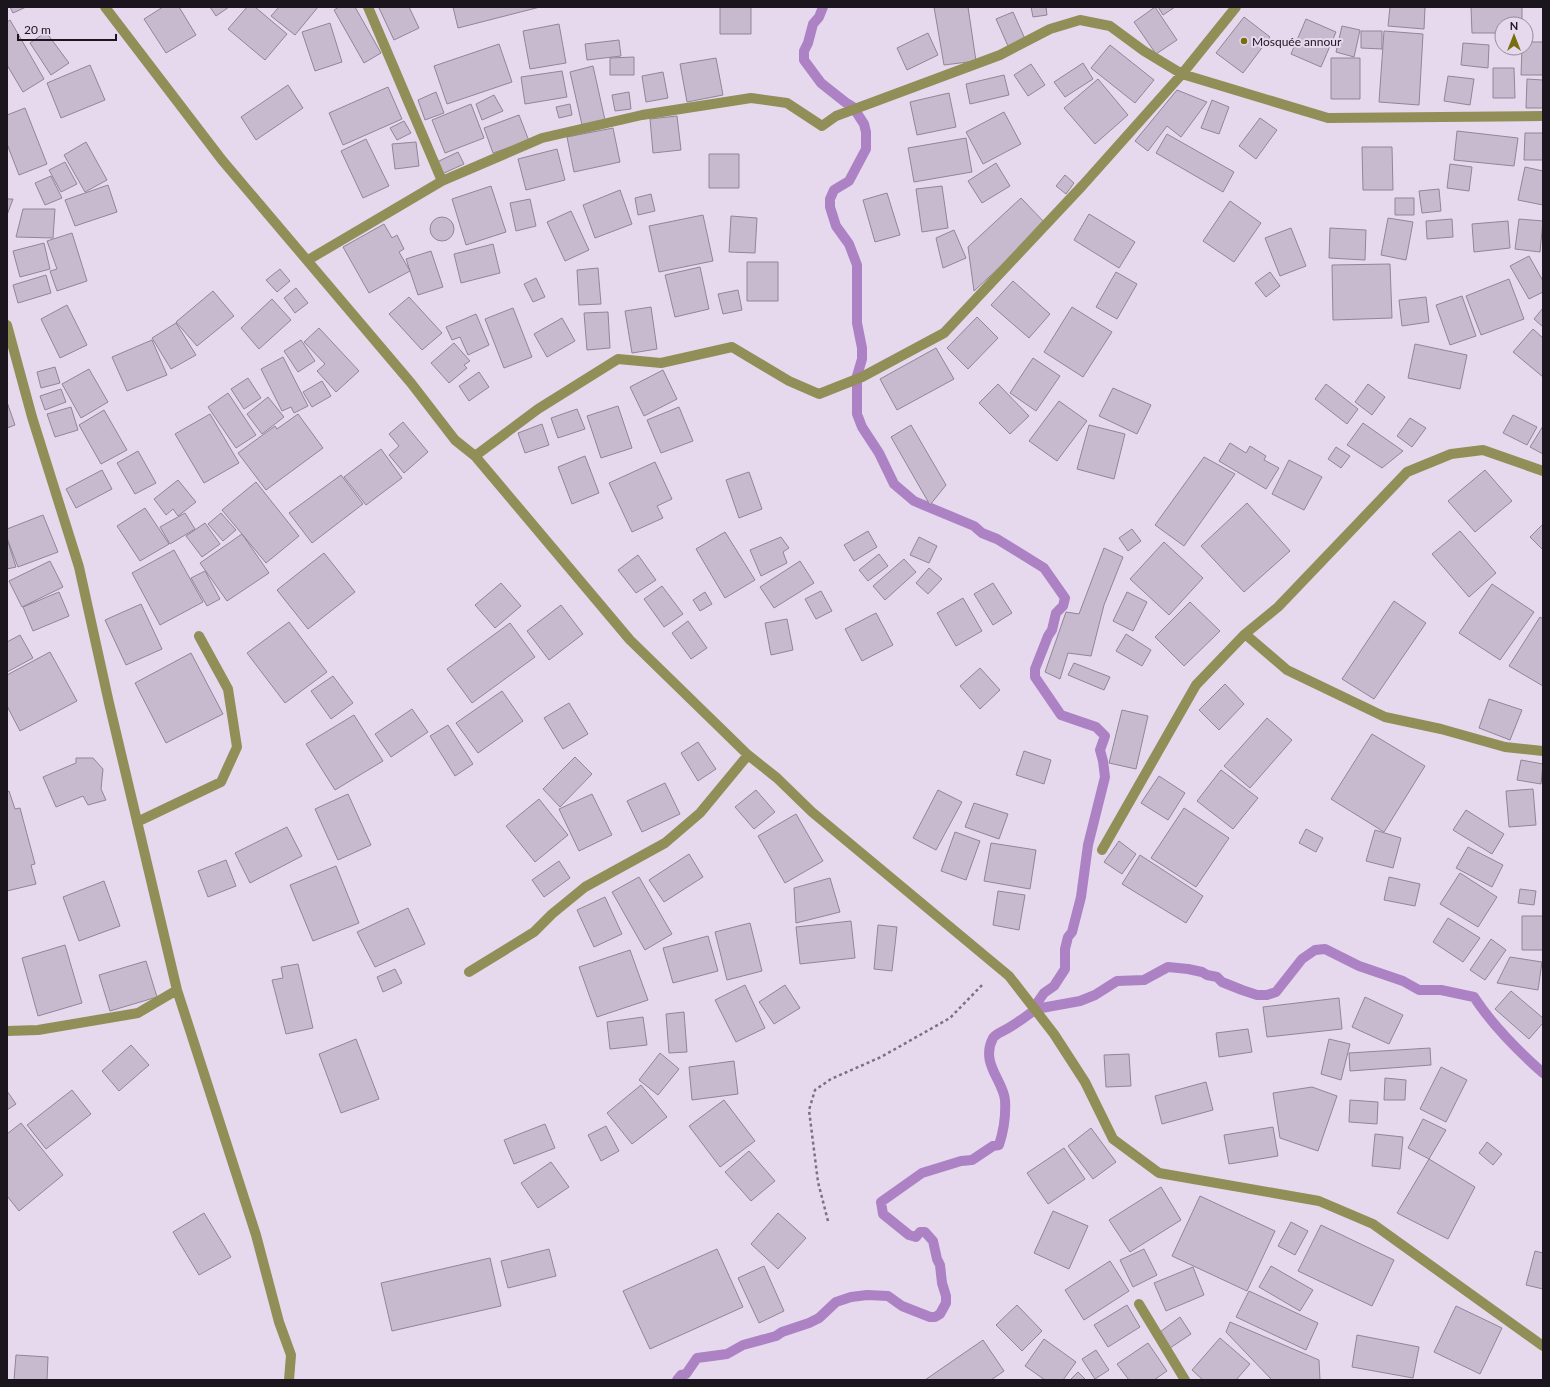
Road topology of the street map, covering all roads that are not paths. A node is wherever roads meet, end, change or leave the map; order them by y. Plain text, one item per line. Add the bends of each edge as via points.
1 (105, 7) edge
2 (368, 7) edge
3 (1236, 7) edge
4 (1182, 74) junction
5 (1543, 116) edge
6 (442, 181) junction
7 (308, 260) junction
8 (7, 325) edge
9 (475, 456) junction
10 (1543, 471) edge
11 (1245, 634) junction
12 (199, 636) dead end
13 (1543, 751) edge
14 (748, 755) junction
15 (137, 822) junction
16 (1102, 850) dead end
17 (469, 972) dead end
18 (177, 990) junction
19 (7, 1031) edge
20 (1138, 1304) dead end
21 (1543, 1346) edge
22 (289, 1380) edge
23 (1184, 1380) edge

1 - 7 street via 222,160
2 - 6 street
3 - 4 street
4 - 5 street via 1328,118
4 - 6 street via 1110,26 1080,20 1050,29 1000,55 836,116 822,126 787,103 751,98 642,115 542,138
4 - 9 street via 1083,185 944,333 862,377 819,394 789,381 732,347 661,363 618,359 538,409
6 - 7 street
7 - 9 street via 455,440
8 - 15 street via 32,417 79,567
9 - 14 street via 630,640
10 - 11 street via 1483,450 1451,454 1407,472 1278,607
11 - 13 street via 1287,670 1384,717 1441,729 1505,747
11 - 16 street via 1196,685
12 - 15 street via 228,689 237,747 221,782
14 - 17 street via 700,813 665,843 585,887 534,932
14 - 21 street via 777,778 812,812 1009,976 1054,1034 1085,1082 1113,1139 1159,1173 1319,1201 1373,1224
15 - 18 street
18 - 19 street via 138,1013 38,1030
18 - 22 street via 256,1235 279,1322 291,1355
20 - 23 street

